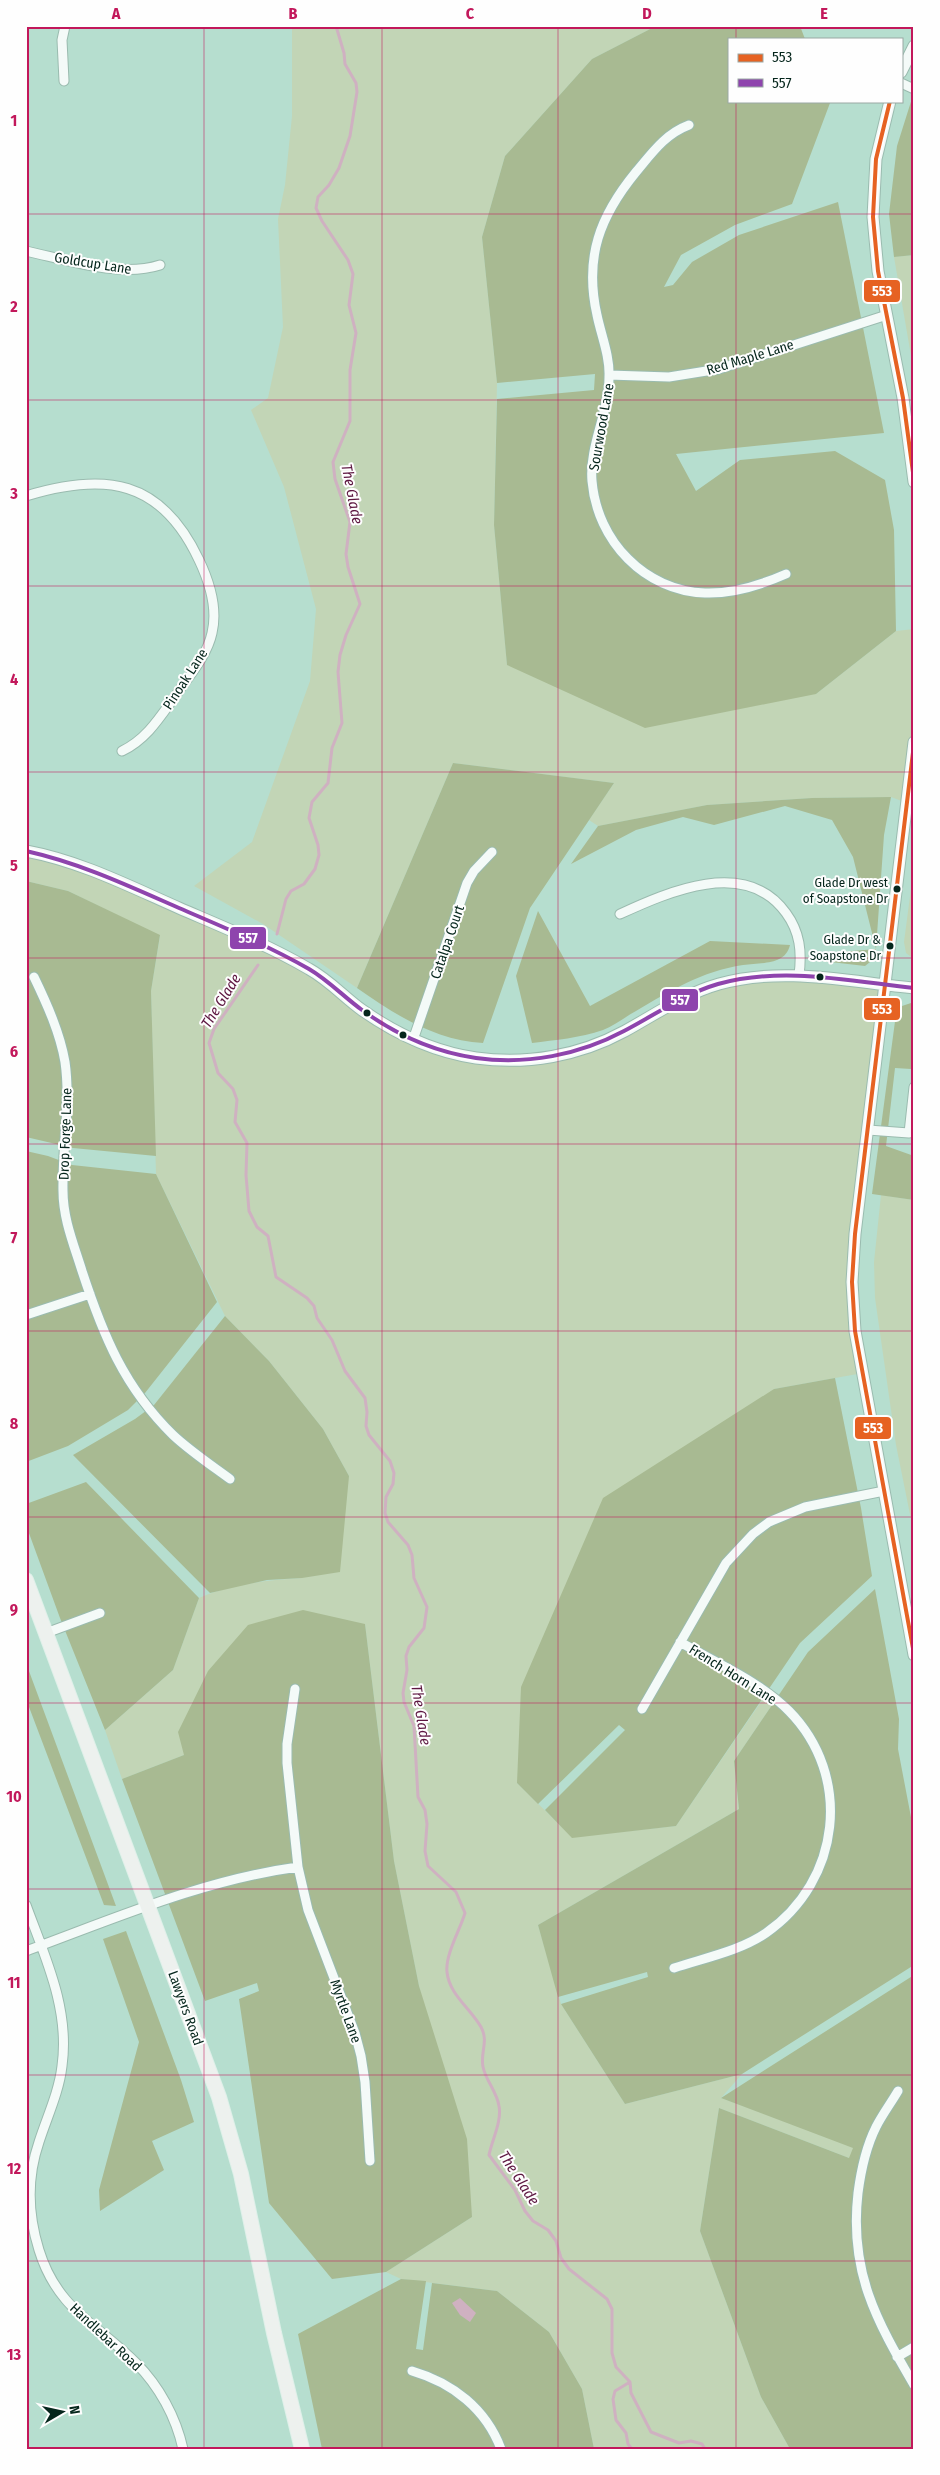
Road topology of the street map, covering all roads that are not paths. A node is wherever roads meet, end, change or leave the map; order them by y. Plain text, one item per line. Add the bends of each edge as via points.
1 (65, 26) edge
2 (914, 46) edge
3 (902, 70) edge
4 (64, 82) dead end
5 (902, 84) edge
6 (914, 90) edge
7 (890, 102) edge
8 (689, 125) dead end
9 (26, 252) edge
10 (160, 265) dead end
11 (887, 315) junction
12 (609, 375) junction
13 (913, 474) edge
14 (26, 496) edge
15 (786, 574) dead end
16 (914, 742) edge
17 (122, 751) dead end
18 (26, 851) edge
19 (492, 852) dead end
20 (620, 914) dead end
21 (799, 975) junction
22 (34, 977) dead end
23 (886, 986) junction
24 (914, 988) edge
25 (413, 1040) junction
26 (914, 1088) edge
27 (868, 1130) junction
28 (90, 1294) junction
29 (26, 1315) edge
30 (230, 1479) dead end
31 (884, 1491) junction
32 (26, 1580) edge
33 (100, 1613) dead end
34 (46, 1633) junction
35 (680, 1642) junction
36 (914, 1655) edge
37 (295, 1689) dead end
38 (642, 1709) dead end
39 (298, 1866) junction
40 (26, 1905) edge
41 (148, 1905) junction
42 (42, 1946) junction
43 (26, 1952) edge
44 (674, 1968) dead end
45 (898, 2091) dead end
46 (370, 2160) dead end
47 (914, 2347) edge
48 (897, 2357) junction
49 (412, 2371) dead end
50 (914, 2385) edge
51 (183, 2449) edge
52 (302, 2449) edge
53 (500, 2449) edge

1 - 4 street via 62,40
2 - 3 street
5 - 6 street
7 - 11 street via 876,159 873,217
8 - 12 street, Sourwood Lane via 659,145 619,193 601,226 592,262 592,282
9 - 10 street, Goldcup Lane via 122,270
11 - 12 street, Red Maple Lane via 694,374 658,377
11 - 13 street
12 - 15 street, Sourwood Lane via 606,409 592,464 592,481 605,528 627,558 659,582 706,593 748,588
14 - 17 street, Pinoak Lane via 75,483 92,482 118,486 143,495 159,506 183,531 210,587 214,619 207,649 152,729
16 - 23 street
18 - 25 street via 96,872 280,953 311,970 362,1010
19 - 25 street, Catalpa Court via 474,871 468,883
20 - 21 street via 688,888 721,883 749,886 772,898 791,919 800,946
21 - 23 street
21 - 25 street via 756,977 711,987 676,1001 610,1039 552,1057 488,1060 447,1052
22 - 28 street, Drop Forge Lane via 53,1020 65,1062 64,1205
23 - 24 street
23 - 27 street
26 - 27 street via 910,1133
27 - 31 street via 852,1282 855,1331
28 - 29 street
28 - 30 street, Drop Forge Lane via 109,1347 136,1393 173,1435
31 - 35 street via 805,1507 769,1522 726,1563
31 - 36 street
32 - 34 main road, Lawyers Road
33 - 34 street
34 - 41 main road, Lawyers Road
35 - 38 street
35 - 44 street, French Horn Lane via 772,1696 804,1728 822,1760 831,1817 817,1873 808,1890 783,1919 754,1941
37 - 39 street, Myrtle Lane via 287,1763
39 - 41 street via 215,1883
39 - 46 street, Myrtle Lane via 308,1910 361,2056
40 - 42 street, Handlebar Road
41 - 42 street
41 - 52 main road, Lawyers Road via 232,2139
42 - 43 street
42 - 51 street, Handlebar Road via 58,1996 64,2041 59,2080 32,2167 31,2209 39,2250 66,2301 137,2364 152,2382 174,2421
45 - 48 street via 876,2127 867,2151 859,2186 856,2234 862,2276 877,2318
47 - 48 street
48 - 50 street
49 - 53 street via 445,2385 476,2408 489,2422

